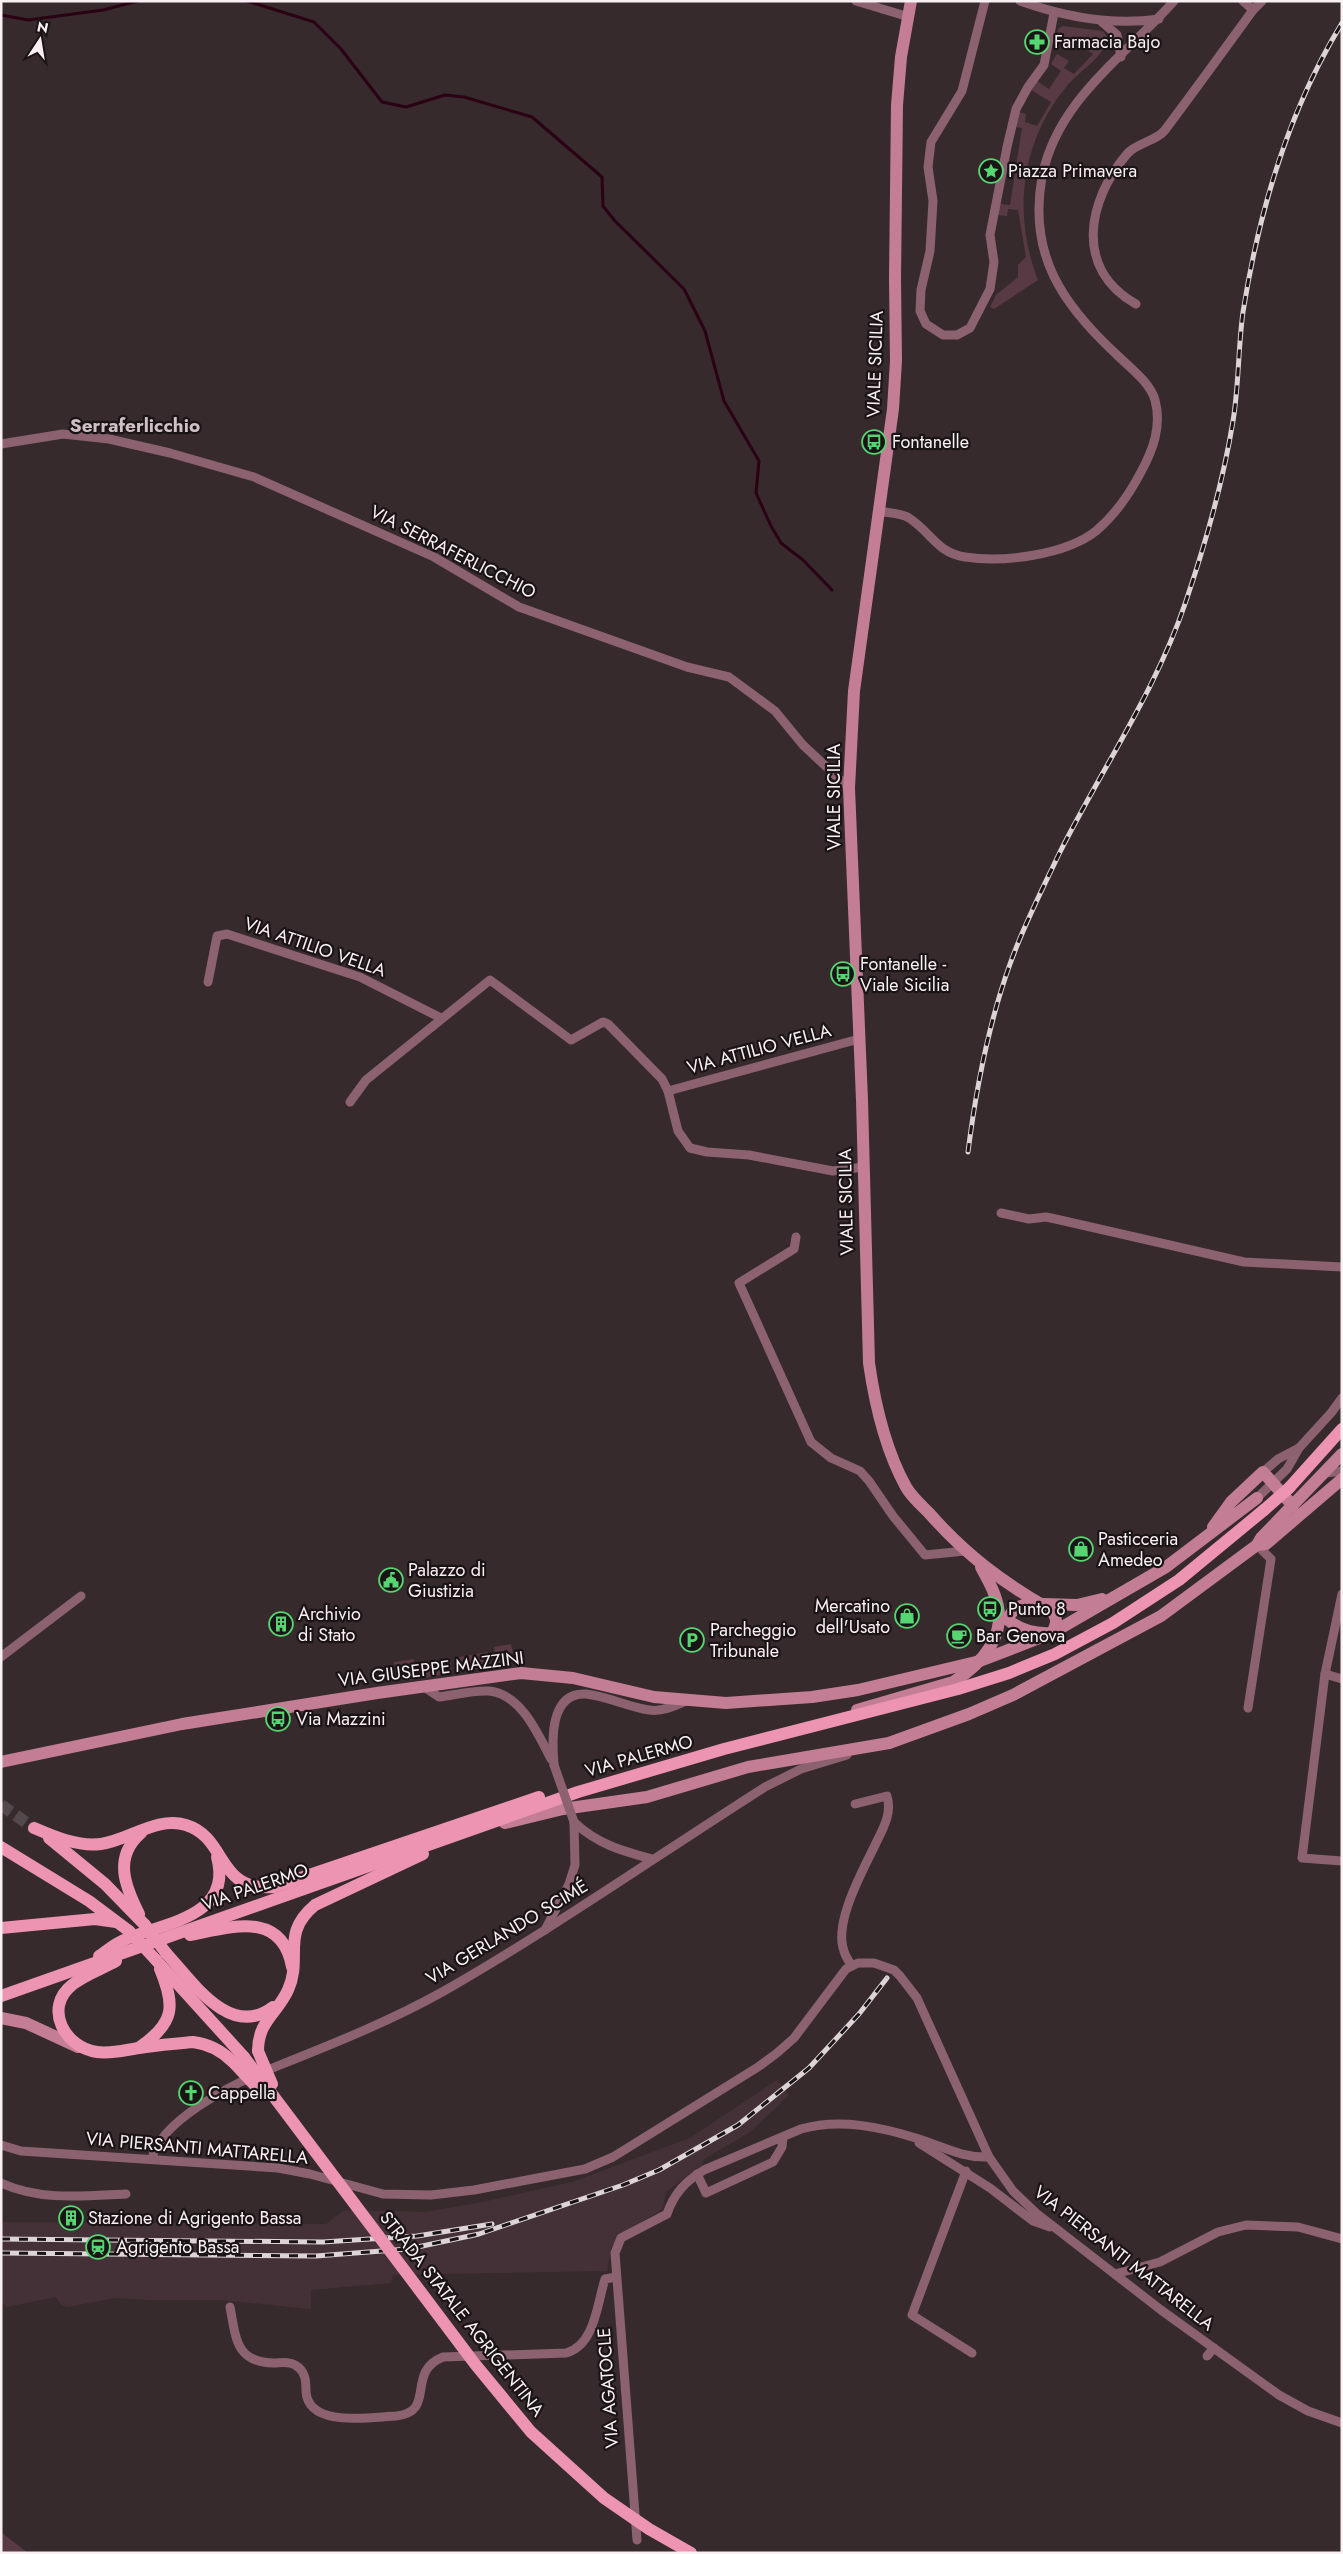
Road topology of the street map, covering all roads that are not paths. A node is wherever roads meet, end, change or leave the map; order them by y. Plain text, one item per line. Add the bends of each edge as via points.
1 (856, 1) edge
2 (911, 1) edge
3 (986, 1) edge
4 (1020, 1) edge
5 (1174, 1) edge
6 (1243, 1) edge
7 (1262, 1) edge
8 (1253, 10) junction
9 (1054, 13) junction
10 (908, 17) junction
11 (1159, 19) junction
12 (1101, 20) junction
13 (1121, 57) junction
14 (1136, 304) dead end
15 (1, 444) edge
16 (879, 511) junction
17 (849, 788) junction
18 (208, 982) dead end
19 (441, 1018) junction
20 (859, 1039) junction
21 (668, 1091) junction
22 (350, 1102) dead end
23 (863, 1167) junction
24 (1001, 1213) dead end
25 (796, 1237) dead end
26 (1342, 1268) edge
27 (1342, 1398) edge
28 (1342, 1430) edge
29 (1299, 1448) junction
30 (1342, 1454) edge
31 (1342, 1471) edge
32 (1262, 1472) junction
33 (1326, 1473) junction
34 (1342, 1480) edge
35 (1272, 1483) junction
36 (1246, 1486) junction
37 (1336, 1490) edge
38 (1257, 1498) junction
39 (1293, 1506) junction
40 (1282, 1524) junction
41 (1208, 1533) junction
42 (1257, 1545) junction
43 (965, 1550) junction
44 (978, 1560) junction
45 (1119, 1594) junction
46 (1342, 1594) edge
47 (81, 1596) dead end
48 (1040, 1603) junction
49 (998, 1605) junction
50 (1008, 1619) junction
51 (1052, 1633) junction
52 (991, 1649) junction
53 (1, 1657) edge
54 (980, 1661) junction
55 (1324, 1674) junction
56 (1342, 1679) edge
57 (424, 1687) junction
58 (688, 1700) junction
59 (1248, 1708) dead end
60 (828, 1722) junction
61 (889, 1743) junction
62 (724, 1749) junction
63 (1, 1762) edge
64 (554, 1765) junction
65 (855, 1804) dead end
66 (574, 1822) junction
67 (149, 1828) junction
68 (464, 1833) junction
69 (212, 1846) junction
70 (1, 1847) edge
71 (652, 1859) junction
72 (1342, 1861) edge
73 (119, 1922) junction
74 (145, 1925) junction
75 (1, 1928) edge
76 (544, 1932) junction
77 (148, 1943) junction
78 (161, 1956) junction
79 (851, 1965) junction
80 (85, 1966) junction
81 (292, 1967) junction
82 (41, 1982) junction
83 (1, 1996) edge
84 (1, 2002) edge
85 (279, 2002) junction
86 (1, 2018) edge
87 (139, 2048) junction
88 (83, 2050) junction
89 (238, 2059) junction
90 (783, 2137) junction
91 (913, 2137) junction
92 (1, 2145) edge
93 (313, 2149) junction
94 (989, 2157) junction
95 (152, 2158) junction
96 (966, 2171) junction
97 (697, 2174) junction
98 (1, 2183) edge
99 (126, 2194) dead end
100 (1055, 2228) junction
101 (1342, 2239) edge
102 (1115, 2274) junction
103 (616, 2278) junction
104 (230, 2307) dead end
105 (1214, 2348) junction
106 (972, 2353) dead end
107 (1207, 2356) dead end
108 (1342, 2423) edge
109 (637, 2540) dead end
110 (691, 2553) edge

1 - 10 street
2 - 10 street, VIALE SICILIA
3 - 9 street via 962,91 931,142 928,167 933,201 930,252 921,290 922,318 931,329 943,335 964,334 990,289 994,262 990,235 1007,147 1016,109 1044,65
4 - 9 street
5 - 11 street
6 - 8 street
7 - 8 street
8 - 14 street via 1165,131 1128,152 1106,183 1094,218 1092,240 1101,269 1115,290
9 - 12 street
10 - 16 street, VIALE SICILIA via 897,105 896,361
11 - 12 street via 1130,23
11 - 13 street
12 - 13 street via 1117,35
13 - 16 street via 1091,85 1061,123 1042,176 1040,223 1048,262 1066,300 1090,330 1147,386 1154,398 1158,413 1152,451 1133,486 1109,519 1094,532 1065,546 1034,554 992,558 954,554 927,536 908,517
15 - 17 street, VIA SERRAFERLICCHIO via 63,434 101,438 170,453 254,477 434,557 519,607 686,667 729,677 775,711 803,745
16 - 17 street, VIALE SICILIA via 854,691
17 - 20 street, VIALE SICILIA
18 - 19 street, VIA ATTILIO VELLA via 217,936 227,934 360,977
19 - 21 street, VIA ATTILIO VELLA via 490,980 571,1040 598,1023 608,1024 662,1079
19 - 22 street, VIA ATTILIO VELLA via 366,1080
20 - 21 street, VIA ATTILIO VELLA
20 - 23 street, VIALE SICILIA
21 - 23 street, VIA ATTILIO VELLA via 678,1131 690,1148 750,1155 833,1171
23 - 43 street, VIALE SICILIA via 869,1363 876,1406 889,1449 907,1489
24 - 26 street via 1029,1219 1046,1217 1244,1262
25 - 43 street via 794,1249 739,1283 811,1442 831,1458 860,1471 925,1556
27 - 29 street, VIA GIUSEPPE MAZZINI
28 - 60 main road, VIA PALERMO, bridge via 1289,1488 1264,1510 1179,1580 1113,1623 1055,1654 1009,1673
29 - 32 street, VIA GIUSEPPE MAZZINI
29 - 35 street, VIA GIUSEPPE MAZZINI via 1287,1469
30 - 33 street
31 - 33 street
32 - 35 street
32 - 36 street, VIA GIUSEPPE MAZZINI
33 - 39 street
34 - 37 street
35 - 38 street, VIA GIUSEPPE MAZZINI
35 - 39 street
36 - 38 street
36 - 41 street, VIA GIUSEPPE MAZZINI
37 - 40 street
38 - 40 street
38 - 41 street, VIA GIUSEPPE MAZZINI
39 - 40 street
40 - 42 street via 1266,1544
41 - 45 street, VIA GIUSEPPE MAZZINI via 1166,1567
42 - 59 street via 1271,1559
42 - 61 street via 1161,1616 1013,1695
43 - 44 street, VIALE SICILIA
44 - 48 street, VIALE SICILIA via 1002,1580
44 - 49 street
45 - 48 street, VIA GIUSEPPE MAZZINI via 1077,1605
45 - 51 street, VIA GIUSEPPE MAZZINI
46 - 55 street
47 - 53 street
48 - 50 street, VIA GIUSEPPE MAZZINI via 1016,1607
48 - 51 street, VIALE SICILIA via 1056,1617
49 - 50 street
49 - 52 street via 998,1622
50 - 51 street via 1025,1630
50 - 52 street
51 - 54 street, VIA GIUSEPPE MAZZINI
52 - 54 street
54 - 58 street, VIA GIUSEPPE MAZZINI via 858,1690 812,1697 726,1703
54 - 60 street via 953,1682 872,1704
55 - 56 street
55 - 72 street via 1302,1858
57 - 58 street, VIA GIUSEPPE MAZZINI via 532,1673 573,1678 654,1697
57 - 63 street, VIA GIUSEPPE MAZZINI via 182,1724
57 - 64 street via 439,1697 483,1691 505,1696 529,1720
58 - 64 street via 668,1708 651,1710 601,1697 576,1696 558,1711 554,1723
60 - 62 main road, VIA PALERMO
61 - 68 street via 748,1767 648,1797 563,1809
61 - 71 street, VIA GERLANDO SCIMÉ via 802,1769 765,1787
62 - 68 main road, VIA PALERMO via 578,1792
62 - 69 main road via 658,1759 589,1780 274,1887 254,1887 234,1877
64 - 66 street, bridge
65 - 79 street via 887,1796 890,1805 886,1823 844,1918 843,1951
66 - 71 street via 602,1843
66 - 76 street via 575,1865 570,1884
67 - 69 main road via 165,1823 186,1825 199,1832
67 - 74 main road via 132,1843 123,1868 126,1887
67 - 74 main road via 100,1844 71,1841 34,1828 82,1864
68 - 77 main road, VIA PALERMO
68 - 81 main road via 405,1864 315,1904 303,1915 297,1927
69 - 80 main road via 219,1877 205,1905 184,1920 121,1941
70 - 73 main road
71 - 76 street, VIA GERLANDO SCIMÉ
73 - 75 main road via 95,1919
73 - 78 main road, bridge
74 - 78 main road, bridge
76 - 95 street, VIA GERLANDO SCIMÉ via 442,1992 366,2029 234,2084 172,2128 155,2147
77 - 80 main road, VIA PALERMO
77 - 81 main road via 251,1925 266,1929 278,1938
77 - 88 main road via 72,1984 64,1993 59,2013 62,2029
78 - 85 main road via 225,2012 242,2017 255,2016
78 - 87 main road via 171,2007 164,2027
78 - 89 main road
79 - 94 street, VIA PIERSANTI MATTARELLA via 874,1963 894,1970 917,1998
79 - 95 street, VIA PIERSANTI MATTARELLA via 794,2038 758,2067 613,2157 585,2169 474,2190 431,2195 383,2194 278,2168
80 - 82 main road, VIA PALERMO
81 - 85 main road via 289,1987
82 - 83 main road
82 - 84 street, VIA PALERMO
85 - 93 main road, bridge via 261,2030 258,2051 266,2075
86 - 88 street via 26,2023
87 - 88 main road via 114,2052
87 - 89 main road via 203,2043
89 - 93 main road, bridge
90 - 91 street, VIA AGATOCLE via 810,2126 832,2123 888,2130
90 - 97 street, VIA AGATOCLE
90 - 97 street via 782,2147 773,2162 706,2193
91 - 94 street via 971,2158
91 - 96 street
92 - 95 street, VIA PIERSANTI MATTARELLA via 21,2151
93 - 110 main road, STRADA STATALE AGRIGENTINA, bridge via 475,2364 531,2432 604,2498
94 - 100 street, VIA PIERSANTI MATTARELLA via 1021,2200
96 - 100 street via 1033,2221
96 - 106 street via 912,2315
97 - 103 street, VIA AGATOCLE via 673,2196 667,2214 621,2238 614,2253
98 - 99 street via 42,2196
100 - 102 street, VIA PIERSANTI MATTARELLA
101 - 102 street via 1298,2227 1246,2225 1210,2236 1160,2262
102 - 105 street, VIA PIERSANTI MATTARELLA
103 - 104 street via 605,2279 587,2337 575,2351 443,2357 426,2368 414,2409 396,2416 336,2417 318,2413 307,2401 304,2375 297,2366 254,2361 242,2351
103 - 109 street, VIA AGATOCLE
105 - 107 street
105 - 108 street, VIA PIERSANTI MATTARELLA via 1297,2406

